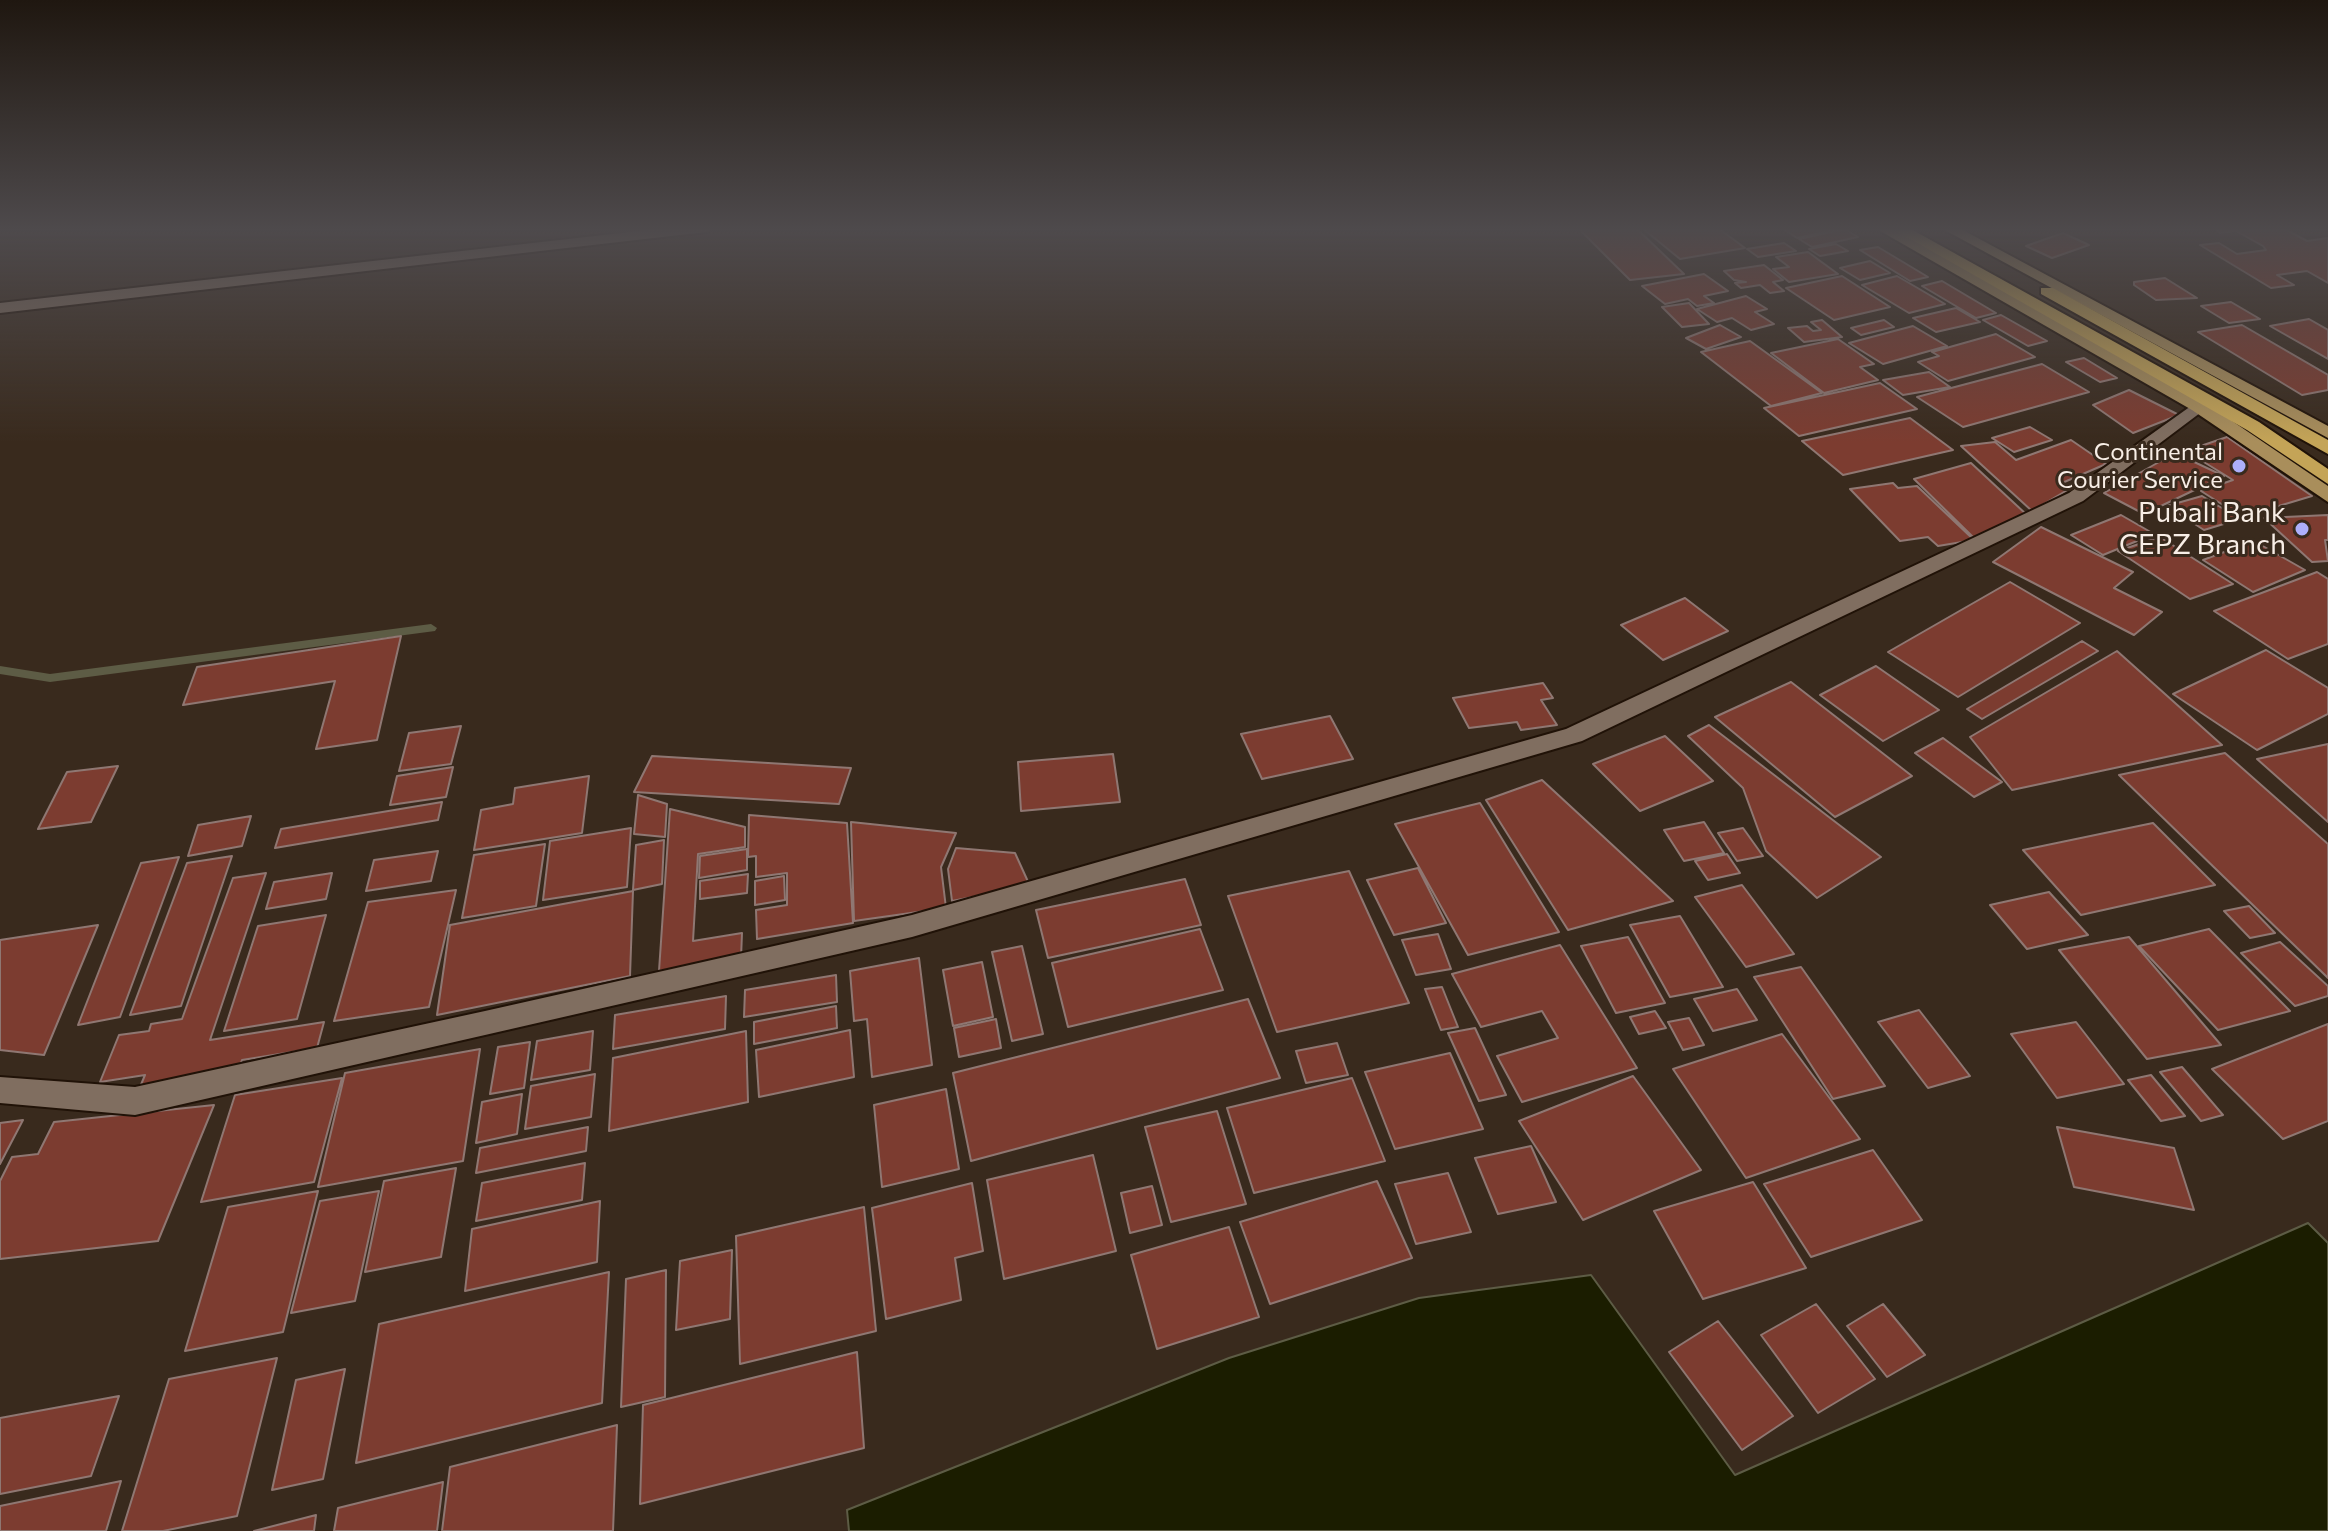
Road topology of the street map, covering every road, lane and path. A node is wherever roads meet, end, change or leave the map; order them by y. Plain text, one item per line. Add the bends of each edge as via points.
1 (75, 299) edge
2 (2009, 299) edge
3 (2026, 299) edge
4 (2063, 299) edge
5 (2084, 299) edge
6 (0, 308) edge
7 (2198, 406) junction
8 (2328, 433) edge
9 (2328, 448) edge
10 (2328, 478) edge
11 (2328, 496) edge
12 (0, 1090) edge

1 - 6 street
2 - 7 main road
3 - 10 highway via 2253,426
4 - 9 highway
5 - 8 main road
7 - 11 main road
7 - 12 street via 2076,497 1574,735 912,926 501,1019 135,1101

